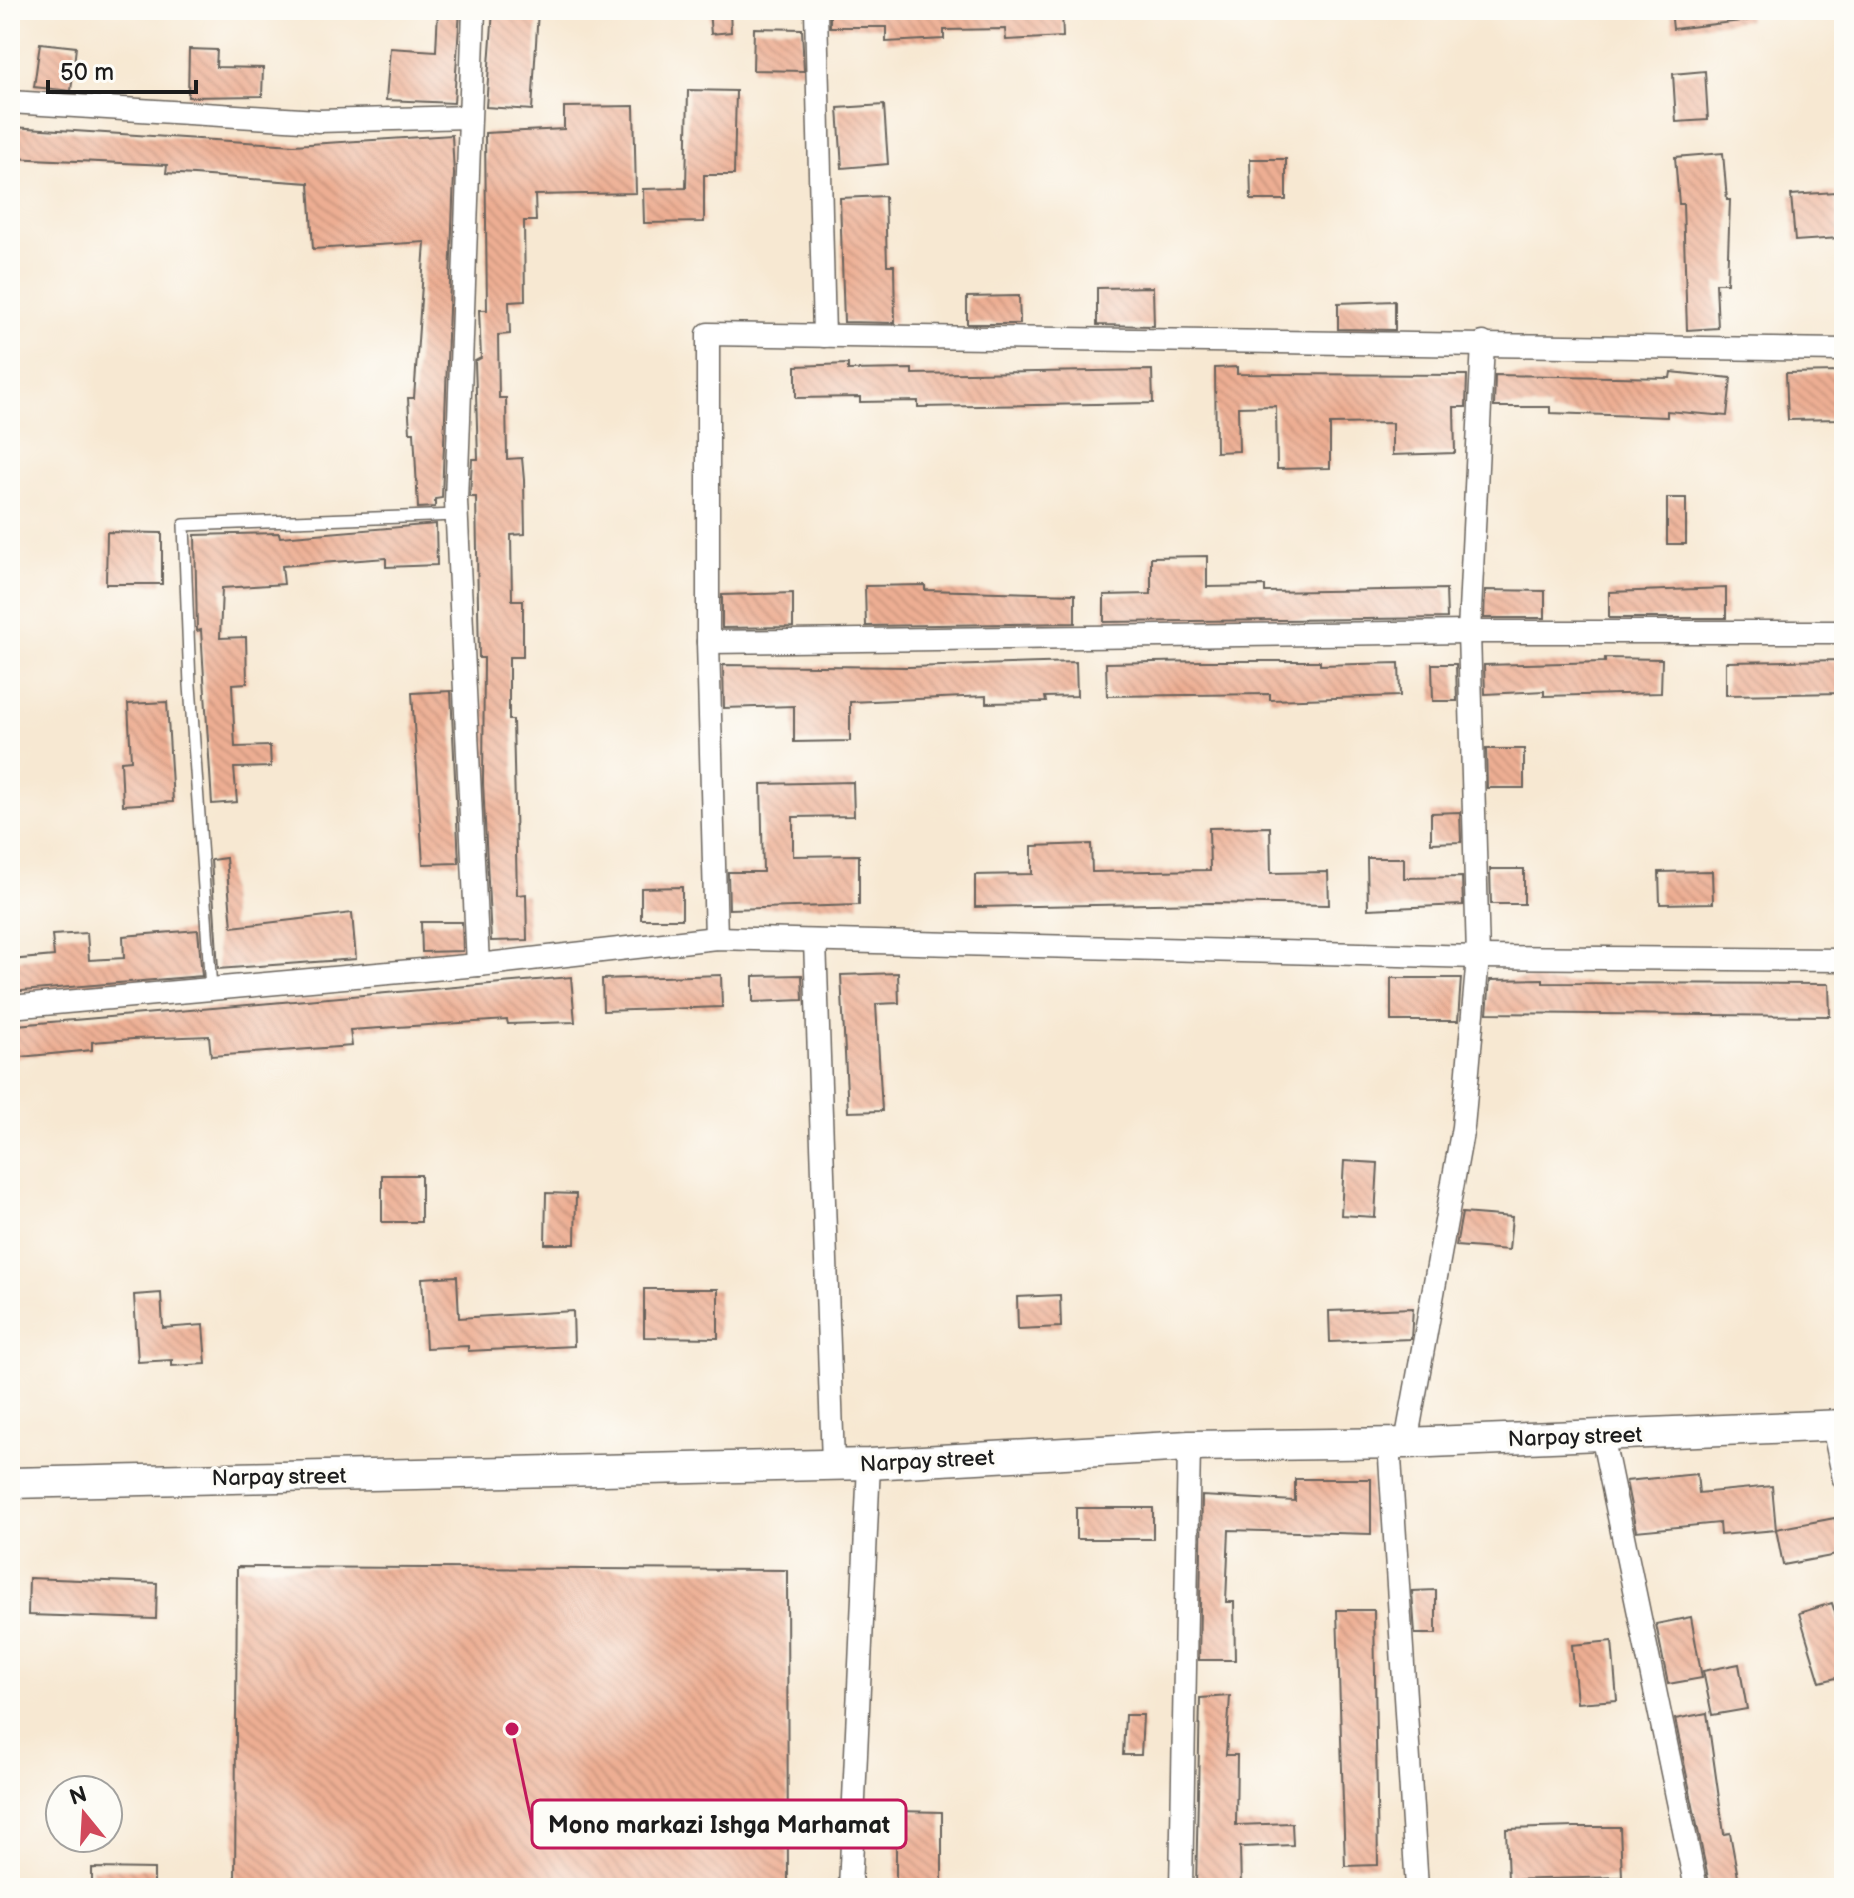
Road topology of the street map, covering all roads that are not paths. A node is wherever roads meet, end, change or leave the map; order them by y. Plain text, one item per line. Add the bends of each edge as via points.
1 (474, 10) edge
2 (816, 10) edge
3 (10, 102) edge
4 (469, 117) junction
5 (824, 336) junction
6 (1483, 343) junction
7 (1844, 350) edge
8 (457, 515) junction
9 (1469, 632) junction
10 (1844, 632) edge
11 (708, 642) junction
12 (716, 938) junction
13 (815, 941) junction
14 (1478, 957) junction
15 (1844, 960) edge
16 (478, 965) junction
17 (211, 989) junction
18 (10, 1007) edge
19 (1838, 1425) edge
20 (1602, 1435) junction
21 (1397, 1442) junction
22 (1189, 1446) junction
23 (833, 1463) junction
24 (869, 1464) junction
25 (1844, 1479) edge
26 (10, 1483) edge
27 (850, 1888) edge
28 (1181, 1888) edge
29 (1417, 1888) edge
30 (1696, 1888) edge

1 - 4 street
2 - 5 street
3 - 4 street via 318,121
4 - 8 street
5 - 6 street
5 - 11 street via 708,334
6 - 7 street
6 - 9 street
8 - 16 street
8 - 17 lane via 184,525
9 - 10 street
9 - 11 street
9 - 14 street
11 - 12 street
12 - 13 street
12 - 16 street
13 - 14 street
13 - 23 street
14 - 15 street
14 - 21 street via 1463,1127
16 - 17 street
17 - 18 street
19 - 20 main road, Narpay street
19 - 25 street
20 - 21 main road, Narpay street
20 - 30 street
21 - 22 main road, Narpay street
21 - 29 street
22 - 24 main road, Narpay street
22 - 28 street
23 - 24 main road, Narpay street
23 - 26 main road, Narpay street
24 - 27 street

